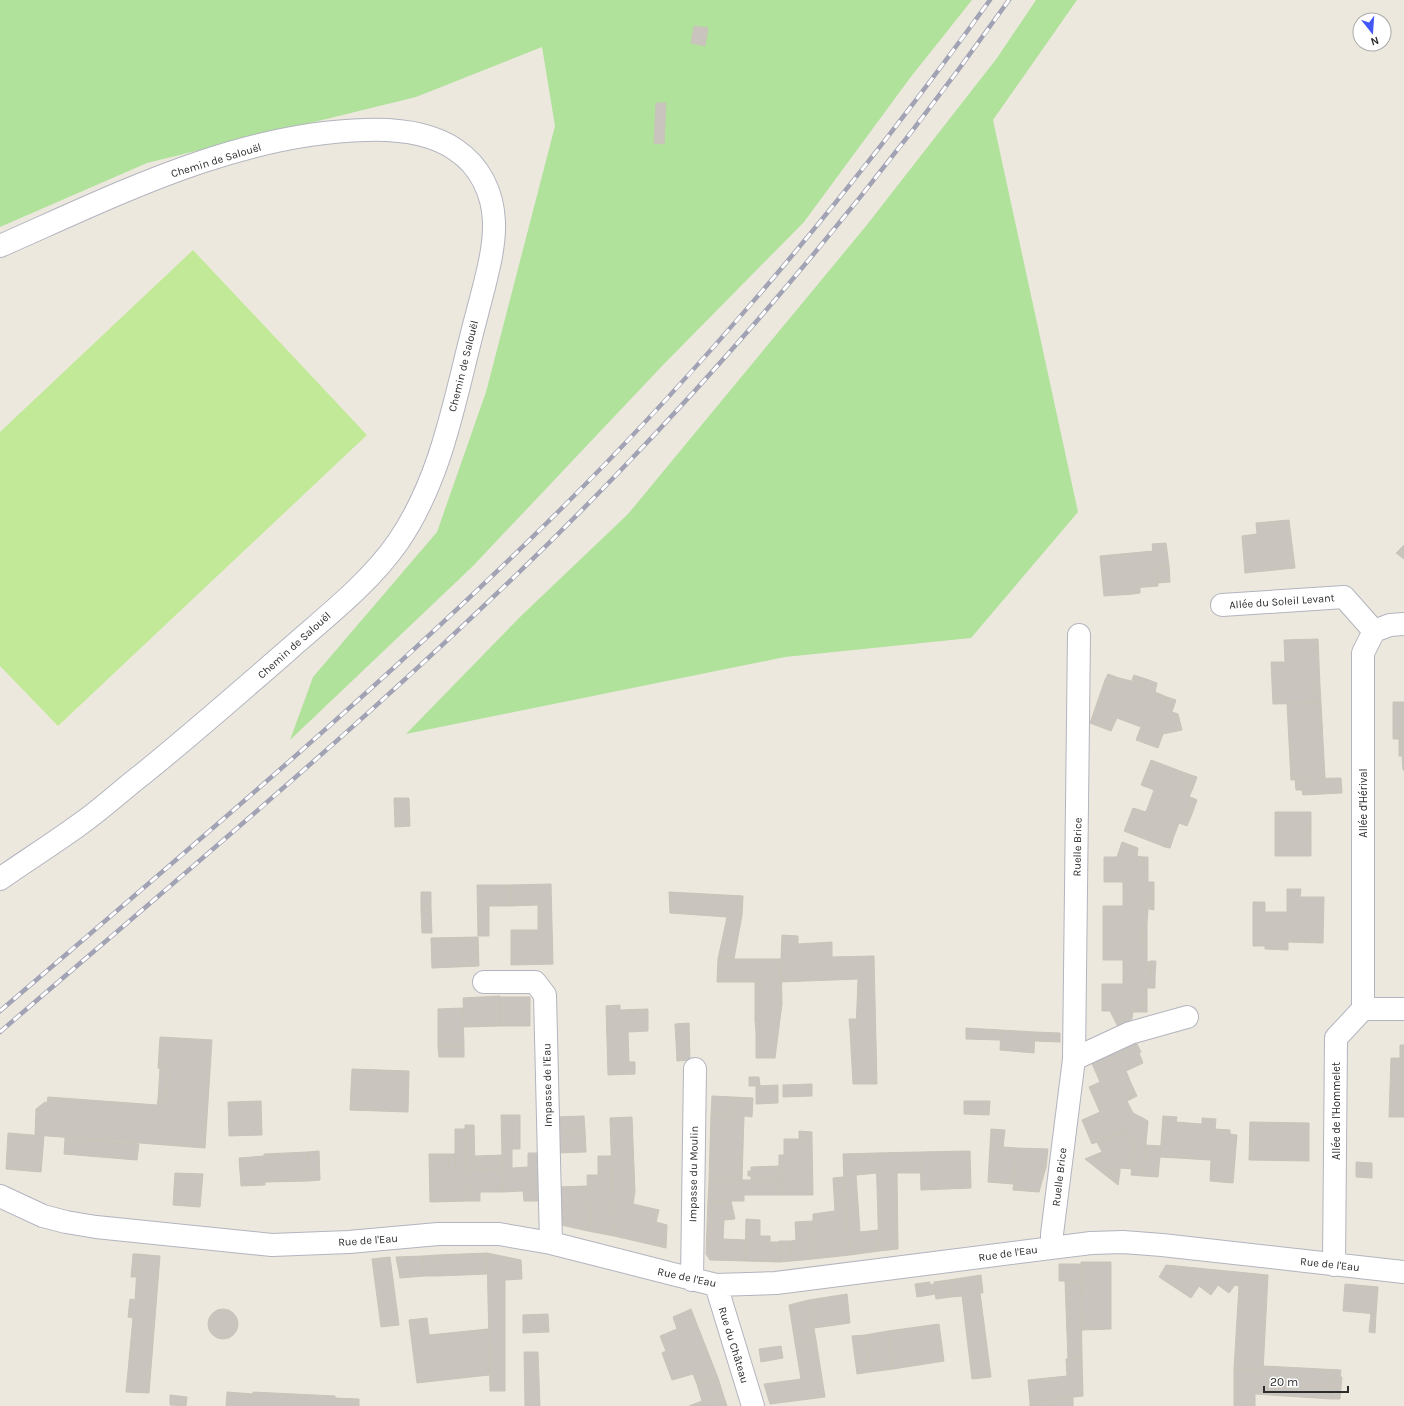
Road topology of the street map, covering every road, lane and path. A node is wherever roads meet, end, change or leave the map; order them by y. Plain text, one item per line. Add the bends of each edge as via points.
1 (0, 246) edge
2 (1222, 605) dead end
3 (1404, 624) edge
4 (1374, 631) junction
5 (1079, 635) dead end
6 (0, 879) edge
7 (484, 982) dead end
8 (1363, 1009) junction
9 (1404, 1009) edge
10 (1187, 1017) dead end
11 (1074, 1059) junction
12 (695, 1068) dead end
13 (0, 1196) edge
14 (551, 1243) junction
15 (1052, 1247) junction
16 (1334, 1264) junction
17 (1404, 1272) edge
18 (692, 1280) junction
19 (716, 1284) junction
20 (753, 1406) edge

1 - 6 street, Chemin de Salouël via 149,181 215,158 292,138 352,130 408,132 448,144 476,167 491,202 494,222 483,291 440,456 424,497 397,544 371,576 216,714 83,822
2 - 4 street, Allée du Soleil Levant via 1344,597
3 - 4 street via 1390,624
4 - 8 street, Allée d'Hérival via 1363,653
5 - 11 street, Ruelle Brice
7 - 14 street, Impasse de l'Eau via 535,982 545,994
8 - 9 street
8 - 16 street, Allée de l'Hommelet via 1336,1038
10 - 11 street via 1130,1033
11 - 15 street, Ruelle Brice
12 - 18 street, Impasse du Moulin
13 - 14 street, Rue de l'Eau via 43,1216 66,1222 272,1245 474,1233 499,1234
14 - 18 street, Rue de l'Eau
15 - 16 street, Rue de l'Eau via 1123,1242 1162,1244
15 - 19 street, Rue de l'Eau via 776,1283
16 - 17 street, Rue de l'Eau
18 - 19 street, Rue de l'Eau
19 - 20 street, Rue du Château

